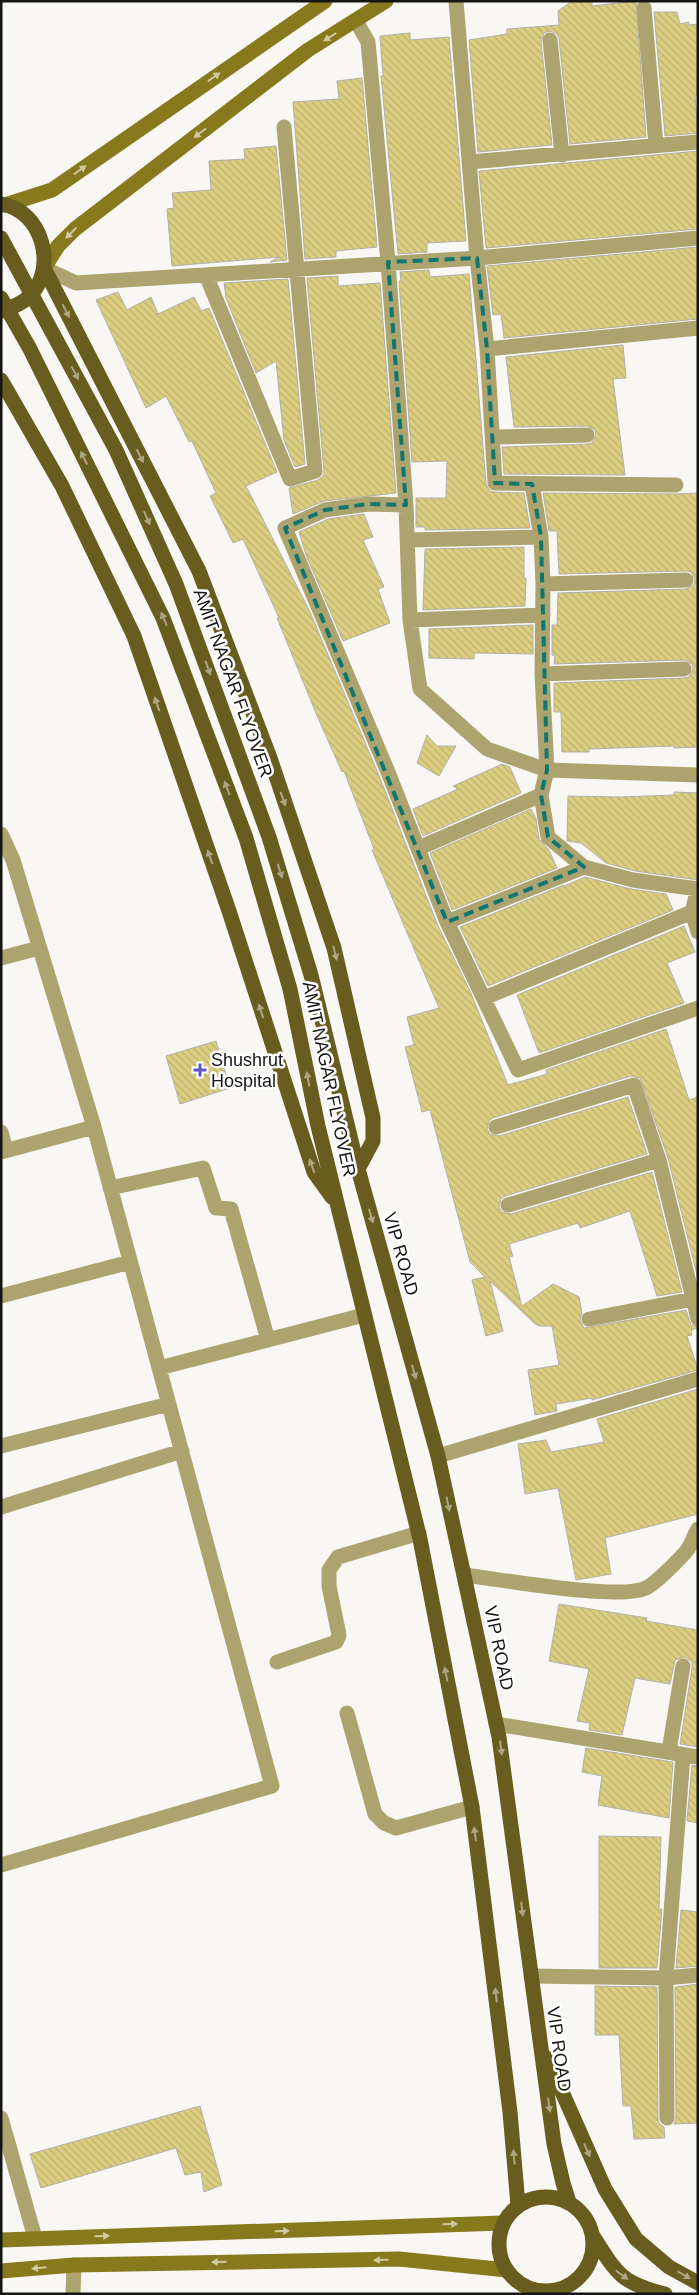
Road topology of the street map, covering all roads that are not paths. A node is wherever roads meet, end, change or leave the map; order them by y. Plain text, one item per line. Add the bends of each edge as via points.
1 (325, 1) edge
2 (386, 1) edge
3 (456, 1) edge
4 (644, 8) dead end
5 (356, 21) junction
6 (550, 40) dead end
7 (284, 127) dead end
8 (698, 142) edge
9 (656, 146) junction
10 (562, 155) junction
11 (469, 162) junction
12 (3, 202) edge
13 (1, 238) edge
14 (698, 238) edge
15 (477, 258) junction
16 (388, 262) junction
17 (44, 268) junction
18 (296, 270) junction
19 (206, 275) junction
20 (1, 298) edge
21 (1, 312) edge
22 (698, 328) edge
23 (488, 349) junction
24 (1, 380) edge
25 (587, 435) dead end
26 (494, 437) junction
27 (532, 484) junction
28 (676, 484) dead end
29 (406, 505) junction
30 (541, 537) junction
31 (408, 540) junction
32 (686, 580) dead end
33 (543, 584) junction
34 (543, 615) junction
35 (410, 620) junction
36 (684, 669) dead end
37 (542, 674) junction
38 (546, 770) junction
39 (698, 775) edge
40 (540, 795) junction
41 (1, 834) edge
42 (419, 848) junction
43 (584, 867) junction
44 (698, 889) edge
45 (692, 912) junction
46 (447, 922) junction
47 (698, 932) edge
48 (39, 948) junction
49 (1, 958) edge
50 (484, 998) junction
51 (698, 1008) edge
52 (94, 1127) junction
53 (496, 1127) dead end
54 (1, 1132) edge
55 (4, 1151) edge
56 (659, 1160) junction
57 (358, 1169) junction
58 (110, 1188) junction
59 (508, 1206) dead end
60 (338, 1207) junction
61 (130, 1262) junction
62 (1, 1296) edge
63 (696, 1299) edge
64 (364, 1315) junction
65 (589, 1319) dead end
66 (698, 1319) edge
67 (268, 1340) junction
68 (159, 1368) junction
69 (698, 1379) edge
70 (169, 1404) junction
71 (1, 1446) edge
72 (182, 1451) junction
73 (438, 1456) junction
74 (1, 1507) edge
75 (698, 1529) edge
76 (419, 1533) junction
77 (464, 1575) junction
78 (278, 1662) dead end
79 (683, 1666) dead end
80 (347, 1713) dead end
81 (496, 1724) junction
82 (683, 1754) edge
83 (472, 1806) junction
84 (1, 1865) edge
85 (698, 1975) edge
86 (530, 1976) junction
87 (666, 1978) junction
88 (539, 2041) junction
89 (1, 2118) edge
90 (667, 2118) dead end
91 (570, 2202) junction
92 (518, 2205) junction
93 (503, 2223) junction
94 (594, 2236) junction
95 (35, 2238) junction
96 (1, 2240) edge
97 (74, 2265) junction
98 (507, 2270) junction
99 (1, 2271) edge
100 (698, 2283) edge
101 (525, 2290) edge
102 (563, 2290) edge
103 (73, 2294) edge
104 (581, 2294) edge
105 (665, 2294) edge

12 -> 1 main road via 52,190
2 - 5 main road
3 - 11 street
4 - 9 street
5 - 16 street via 368,42
5 -> 17 main road via 308,50 74,229
6 - 10 street
7 - 18 street
8 - 9 street
9 - 10 street
10 - 11 street
11 - 15 street
12 - 17 main road via 32,222 40,236
13 -> 57 main road, AMIT NAGAR FLYOVER via 116,450 188,612 272,846 311,975
14 - 15 street
15 - 16 street
15 - 23 street
16 - 18 street
16 - 29 street
17 - 19 street via 76,283
17 - 21 main road via 39,283 29,296
17 -> 57 main road via 199,571 270,758 334,948 372,1118 373,1141
18 - 19 street
18 - 19 street via 315,472 290,478
60 -> 20 main road, AMIT NAGAR FLYOVER via 290,989 246,838 163,618 30,349
22 - 23 street
23 - 26 street
60 -> 24 main road via 314,1172 229,911 134,636 62,486
25 - 26 street
26 - 27 street via 495,483
27 - 28 street
27 - 30 street
29 - 31 street
29 - 42 street via 368,504 324,510 285,528
30 - 31 street
30 - 33 street
31 - 35 street
32 - 33 street
33 - 34 street
34 - 35 street
34 - 37 street
35 - 38 street via 420,689 487,750
36 - 37 street
37 - 38 street
38 - 39 street
38 - 40 street
40 - 42 street
40 - 43 street via 548,837
41 - 48 street via 13,860
42 - 46 street
43 - 44 street via 632,880
43 - 46 street
44 - 45 street
45 - 47 street
45 - 50 street
46 - 50 street
48 - 49 street
48 - 52 street
50 - 51 street via 518,1070
52 - 55 street
52 - 58 street
53 - 56 street via 634,1086
54 - 55 street
56 - 59 street
56 - 63 street
57 -> 73 main road, VIP ROAD
58 - 61 street
58 - 67 street via 203,1168 216,1208 231,1209
60 - 64 main road, AMIT NAGAR FLYOVER
61 - 62 street
61 - 68 street
63 - 65 street
63 - 66 street
64 - 67 street
64 - 76 main road
67 - 68 street
68 - 70 street
69 - 73 street
70 - 71 street
70 - 72 street
72 - 74 street
72 - 84 street via 272,1786
73 -> 77 main road, VIP ROAD
75 - 77 street via 688,1549 659,1579 636,1591 605,1592
76 - 78 street via 338,1557 329,1570 339,1635 336,1642
83 -> 76 main road
77 - 81 main road, VIP ROAD
79 - 82 street
80 - 83 street via 375,1814 384,1823 396,1828
81 - 82 street
81 -> 86 main road, VIP ROAD
82 - 87 street
92 -> 83 main road via 510,2112
85 - 87 street
86 - 87 street
86 - 88 main road, VIP ROAD
87 - 90 street
88 -> 91 main road, VIP ROAD via 554,2144
88 -> 100 main road via 605,2189 636,2240 669,2267
89 - 95 street
91 - 92 main road via 542,2196
91 - 94 main road via 581,2211
92 - 93 main road
95 -> 93 main road
93 - 98 main road via 499,2242
94 - 102 main road via 594,2251 588,2266
94 -> 105 main road via 616,2272 640,2288
95 - 96 main road
98 -> 97 main road via 399,2259
97 -> 99 main road
97 - 103 street
98 - 101 main road
101 - 102 main road
102 - 104 main road

